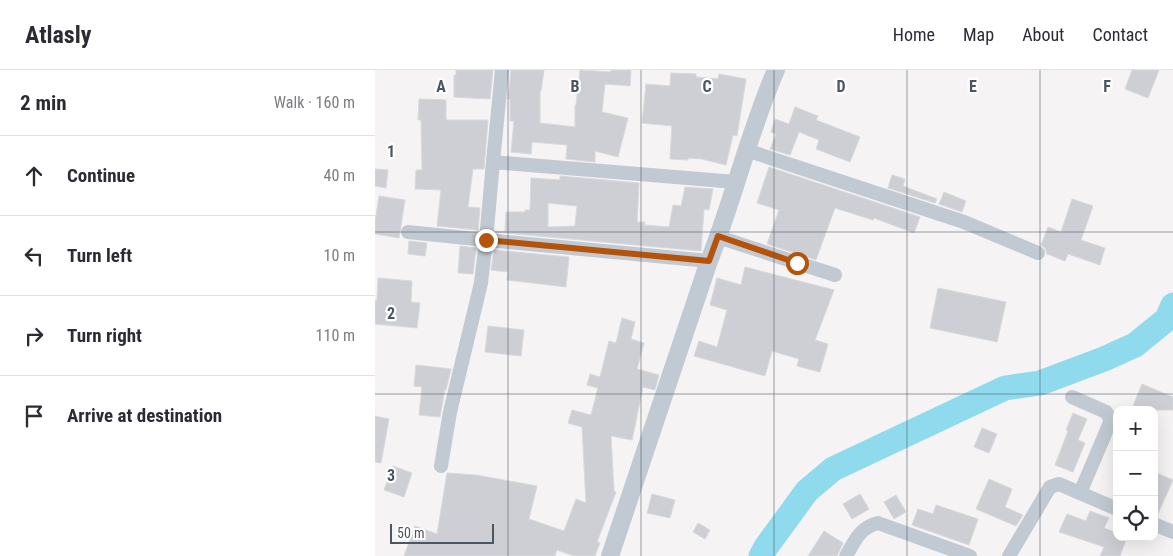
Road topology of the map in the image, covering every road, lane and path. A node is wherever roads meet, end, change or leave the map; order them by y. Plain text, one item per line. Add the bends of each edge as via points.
1 (503, 70) edge
2 (772, 70) edge
3 (746, 150) junction
4 (493, 162) junction
5 (736, 182) junction
6 (407, 232) dead end
7 (718, 236) junction
8 (486, 240) junction
9 (1038, 252) dead end
10 (709, 261) junction
11 (835, 275) dead end
12 (1072, 398) dead end
13 (441, 466) dead end
14 (1080, 494) junction
15 (1113, 507) edge
16 (1158, 526) edge
17 (1173, 532) edge
18 (610, 556) edge
19 (846, 556) edge
20 (970, 556) edge
21 (1009, 556) edge

1 - 4 street
2 - 3 street
3 - 5 street
3 - 9 street via 964,222
4 - 5 street
4 - 8 street
5 - 7 street
6 - 8 street
7 - 10 street
7 - 11 street
8 - 10 street
8 - 13 street via 481,283 449,412
10 - 18 street
12 - 14 street via 1106,412 1111,420
14 - 15 street
14 - 21 street via 1059,484 1051,487
16 - 17 street
19 - 20 street via 863,530 878,523

